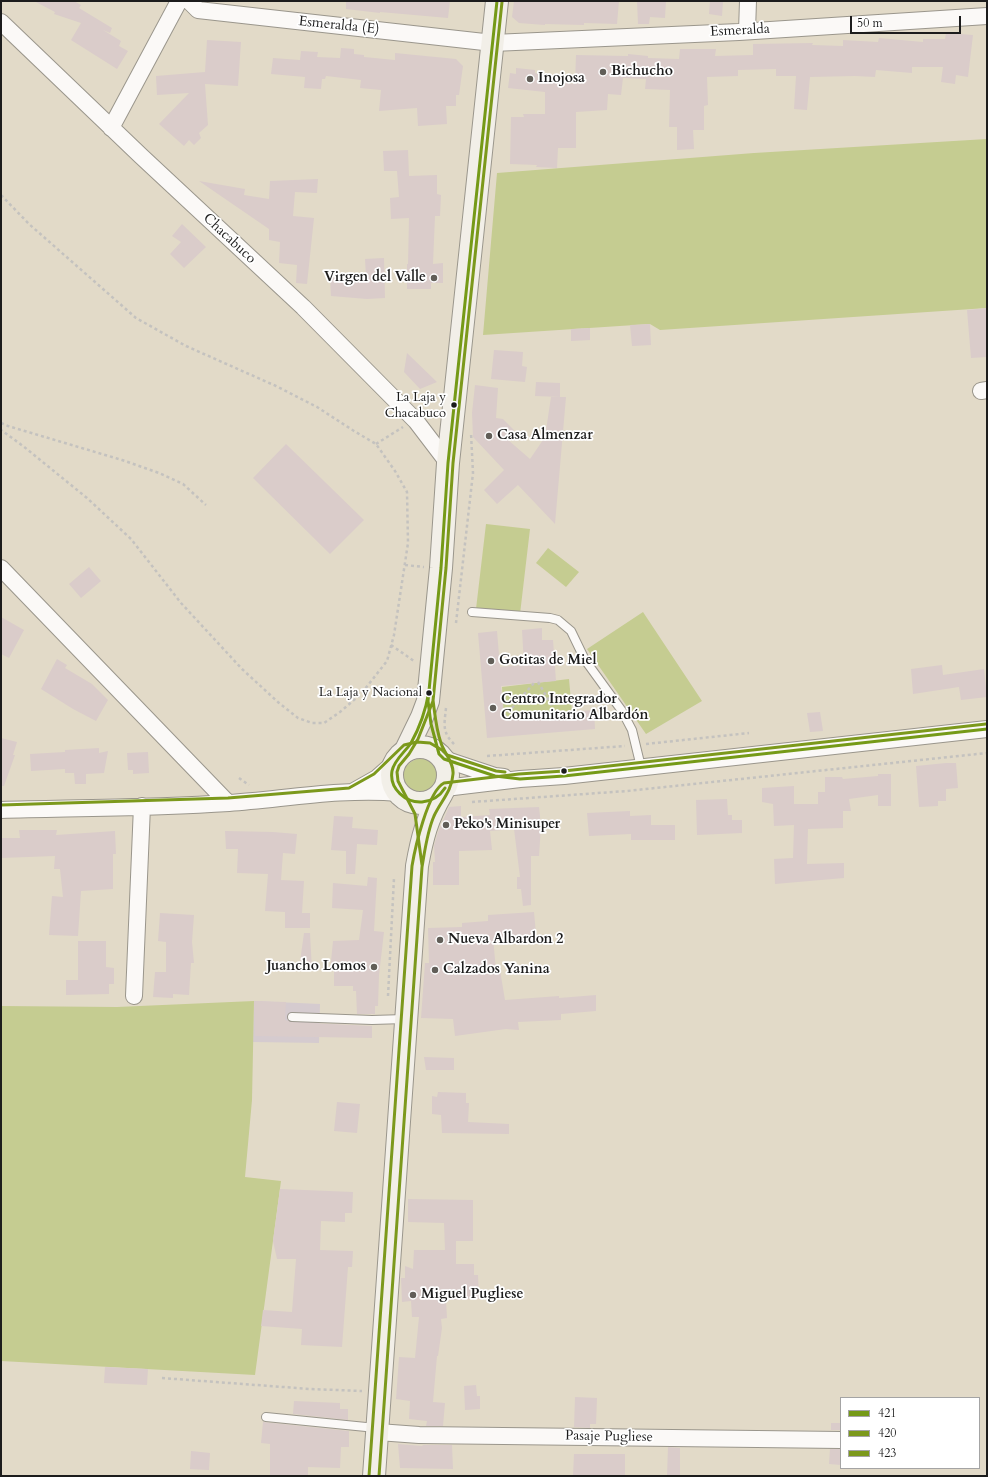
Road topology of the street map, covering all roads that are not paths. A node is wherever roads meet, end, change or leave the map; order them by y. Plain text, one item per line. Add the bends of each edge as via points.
1 (179, 1) edge
2 (189, 1) edge
3 (497, 1) edge
4 (748, 1) edge
5 (987, 16) edge
6 (1, 22) edge
7 (747, 31) junction
8 (493, 43) junction
9 (111, 128) junction
10 (448, 464) junction
11 (1, 568) edge
12 (472, 612) dead end
13 (437, 703) junction
14 (987, 729) edge
15 (447, 754) junction
16 (401, 756) junction
17 (640, 767) junction
18 (520, 779) junction
19 (444, 791) junction
20 (351, 793) junction
21 (401, 795) junction
22 (228, 803) junction
23 (142, 806) junction
24 (1, 810) edge
25 (417, 866) junction
26 (134, 996) dead end
27 (292, 1017) dead end
28 (406, 1019) junction
29 (266, 1417) dead end
30 (378, 1430) junction
31 (840, 1440) edge
32 (374, 1476) edge

1 - 9 street
2 - 8 street, Esmeralda (E) via 198,10
3 - 8 main road
4 - 7 street
5 - 7 street, Esmeralda
6 - 9 street, Chacabuco
7 - 8 street, Esmeralda
8 - 10 main road
9 - 10 street, Chacabuco via 303,307 416,421
10 - 13 main road via 432,666
11 - 22 street
12 - 17 lane via 550,618 564,624 571,631 585,660 622,710 632,730
13 - 15 main road via 431,724
13 - 16 main road via 422,717
14 - 17 street
15 - 16 main road via 417,747
15 - 18 street via 495,776
15 - 19 main road via 449,773
16 - 20 street via 377,778
16 - 21 main road via 392,772 393,784
17 - 18 street
18 - 19 street
19 - 21 main road via 430,801 416,803
19 - 25 main road via 430,813 422,837
20 - 21 street via 383,792
20 - 22 street
21 - 25 main road via 410,815
22 - 23 street
23 - 24 street
23 - 26 street
25 - 28 main road
27 - 28 lane
28 - 30 main road
29 - 30 lane
30 - 31 street, Pasaje Pugliese via 419,1435
30 - 32 main road

